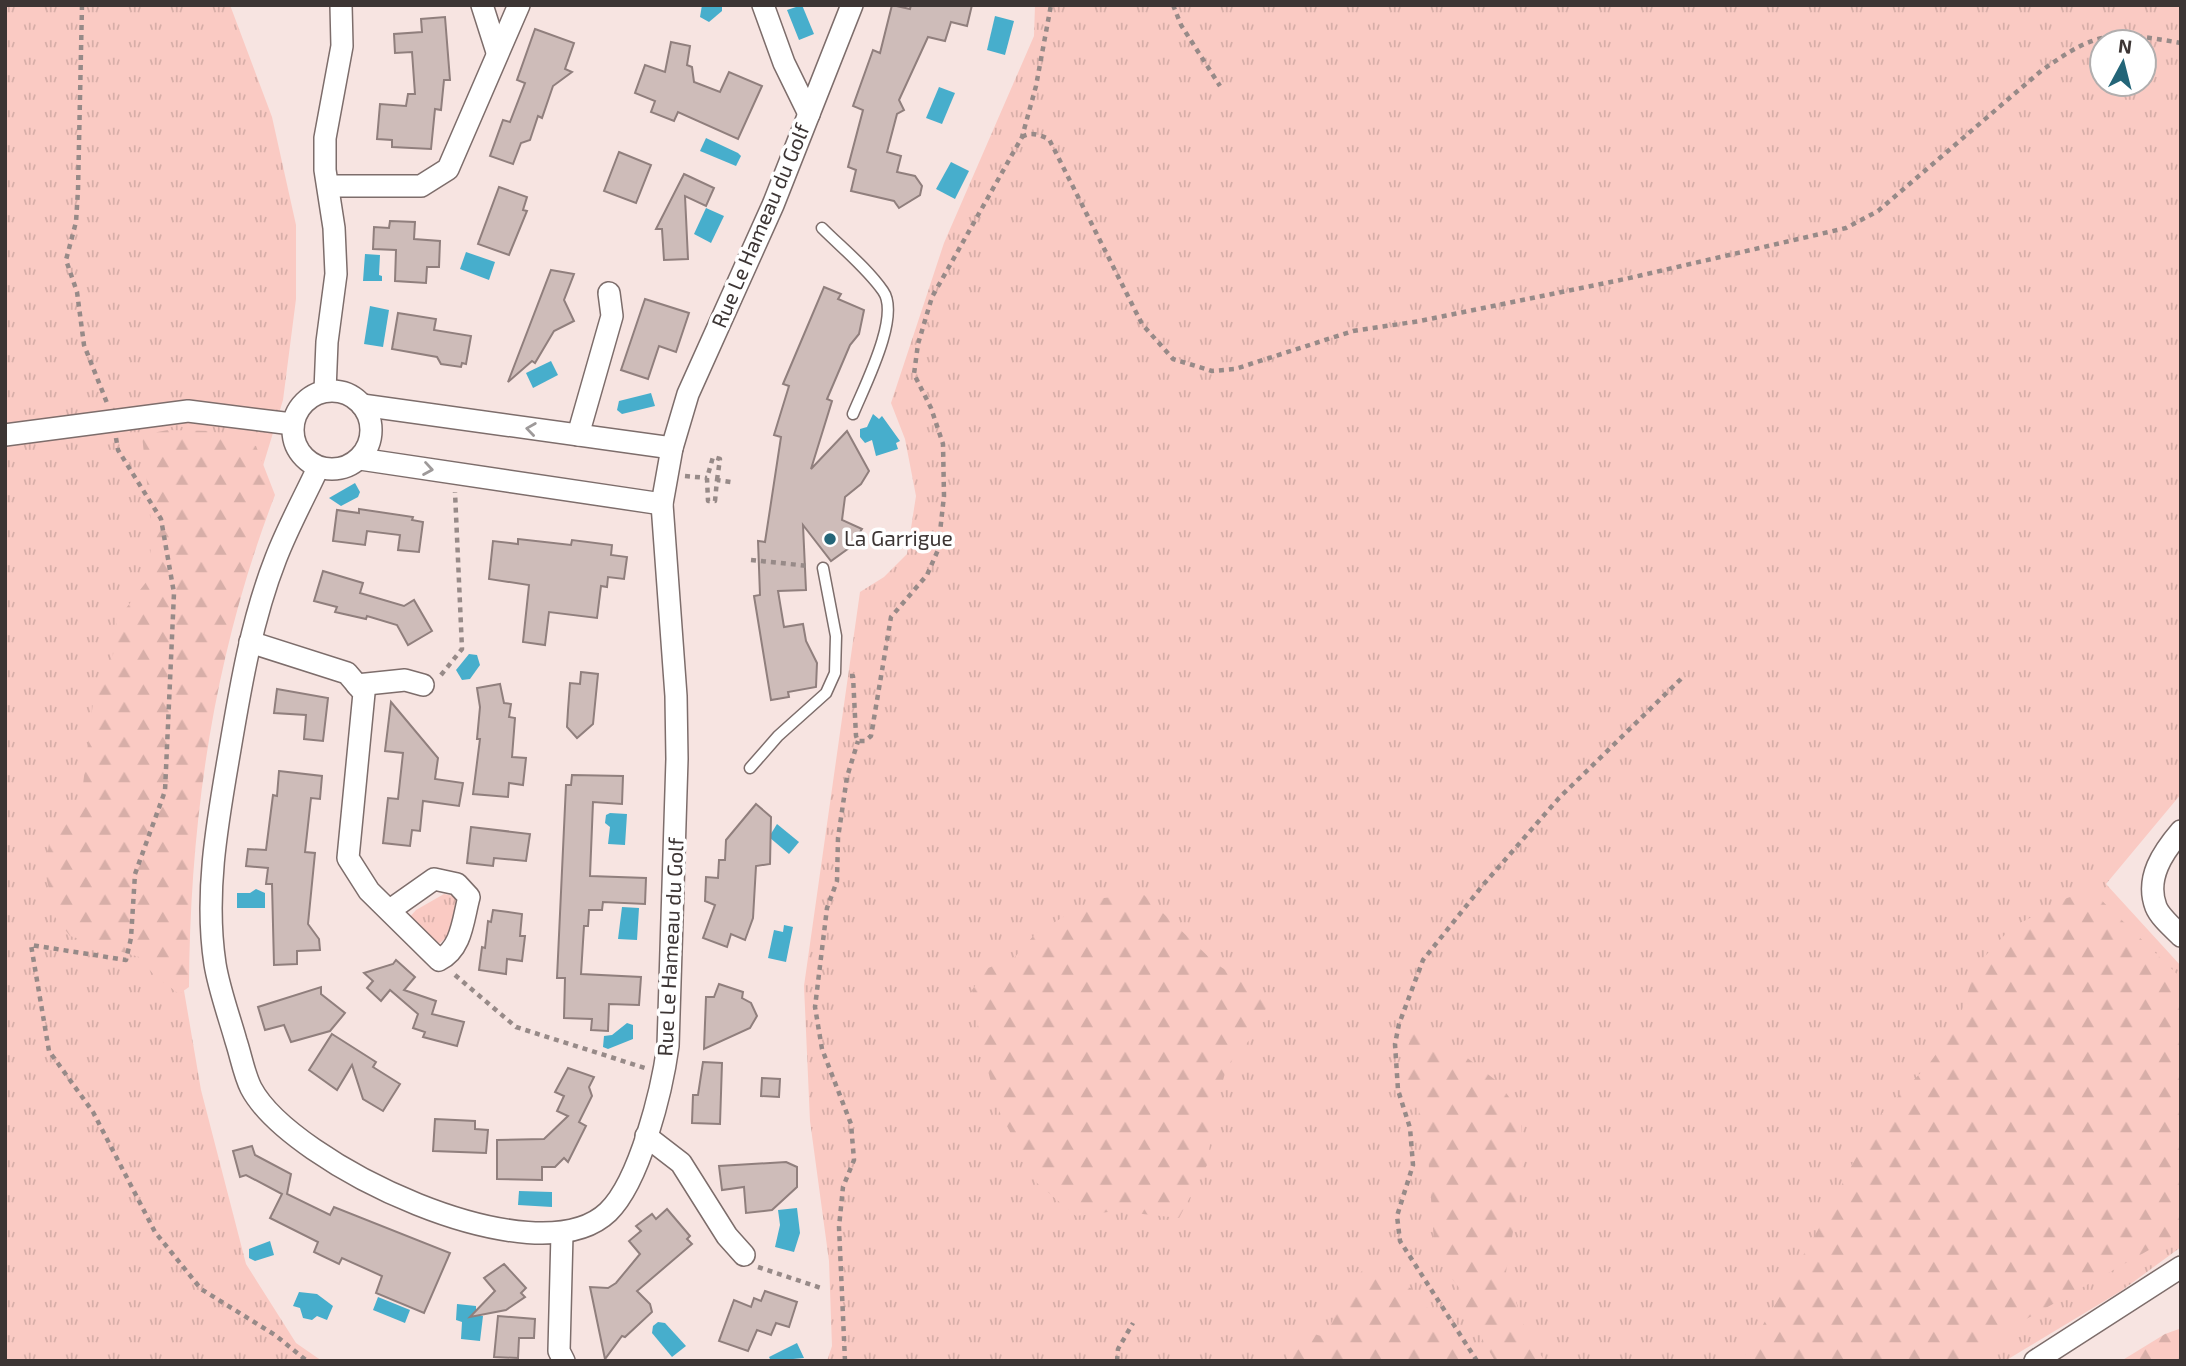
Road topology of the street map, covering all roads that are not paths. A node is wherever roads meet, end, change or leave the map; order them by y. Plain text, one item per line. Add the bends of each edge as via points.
1 (341, 5) edge
2 (482, 5) edge
3 (519, 5) edge
4 (763, 5) edge
5 (852, 5) edge
6 (497, 52) junction
7 (809, 114) junction
8 (327, 186) junction
9 (822, 228) dead end
10 (610, 293) dead end
11 (325, 391) junction
12 (362, 405) junction
13 (853, 414) dead end
14 (292, 424) junction
15 (5, 435) edge
16 (578, 435) junction
17 (672, 448) junction
18 (360, 459) junction
19 (318, 468) junction
20 (662, 504) junction
21 (823, 568) road end
22 (250, 642) junction
23 (357, 685) junction
24 (423, 685) road end
25 (750, 768) dead end
26 (2181, 831) edge
27 (390, 910) junction
28 (2181, 936) edge
29 (646, 1136) junction
30 (562, 1234) junction
31 (744, 1255) road end
32 (2181, 1267) edge
33 (564, 1361) edge
34 (2035, 1361) edge

1 - 8 street via 342,46 325,138
2 - 6 street
3 - 6 street
4 - 7 street via 784,64
5 - 7 street, Rue Le Hameau du Golf
6 - 8 street via 448,169 421,186
7 - 17 street, Rue Le Hameau du Golf via 688,394
8 - 11 street via 336,274
9 - 13 lane via 884,292 888,308 885,332
10 - 16 street via 612,316
11 - 12 street via 345,393
11 - 14 street via 310,397
16 -> 12 street
12 - 18 street via 371,422 370,442
14 - 15 street via 188,411
14 - 19 street via 293,442 302,458
16 - 17 street
17 - 20 street, Rue Le Hameau du Golf
18 - 19 street via 341,470
18 -> 20 street
19 - 22 street, Rue Le Hameau du Golf via 276,556
20 - 29 street, Rue Le Hameau du Golf via 676,696 674,945 664,1074
21 - 25 lane via 836,636 835,673 826,693
22 - 23 street via 347,673
22 - 30 street, Rue Le Hameau du Golf via 216,829 211,891 215,964 250,1086 267,1112 331,1163 398,1196 486,1225 527,1234
23 - 24 street via 405,680
23 - 27 street via 364,693 348,858 369,891
26 - 28 street via 2157,864 2153,884 2156,908
27 - 27 street via 439,960 454,948 469,897 457,884 434,879
29 - 30 street, Rue Le Hameau du Golf via 632,1177 608,1212
29 - 31 street via 681,1163
30 - 33 street via 559,1351
32 - 34 street

